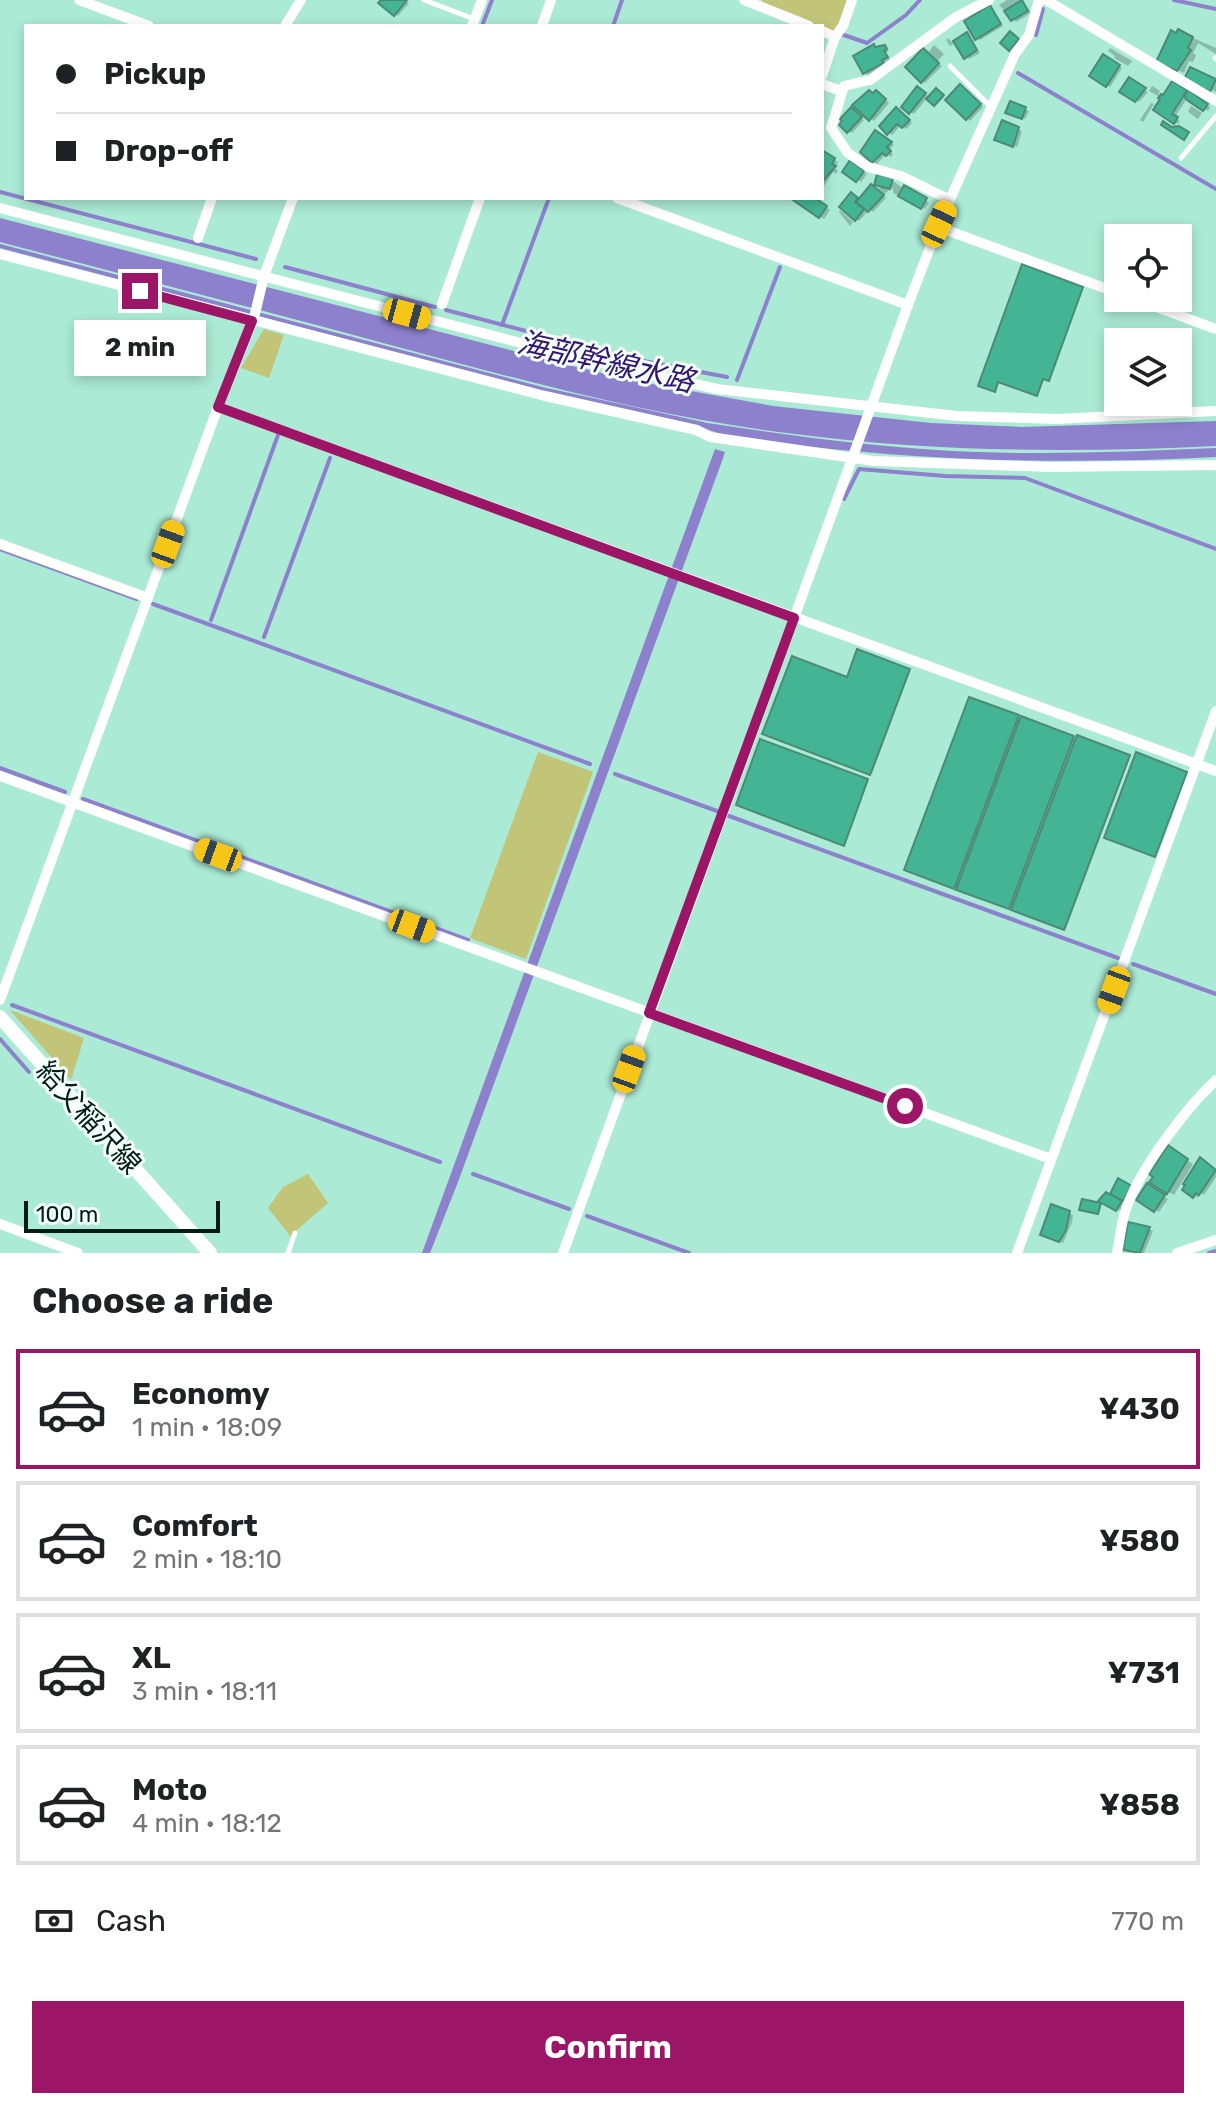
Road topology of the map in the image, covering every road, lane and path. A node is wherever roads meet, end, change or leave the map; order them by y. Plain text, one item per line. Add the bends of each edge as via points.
1 (301, 0) edge
2 (424, 0) edge
3 (482, 0) edge
4 (551, 0) edge
5 (744, 0) edge
6 (852, 0) edge
7 (989, 0) edge
8 (1039, 0) edge
9 (1046, 0) edge
10 (83, 1) edge
11 (473, 23) edge
12 (144, 24) edge
13 (286, 24) edge
14 (543, 24) edge
15 (804, 24) edge
16 (824, 32) edge
17 (835, 37) junction
18 (950, 66) dead end
19 (824, 70) edge
20 (824, 85) edge
21 (841, 91) junction
22 (1216, 101) edge
23 (991, 107) junction
24 (1216, 116) edge
25 (1181, 158) dead end
26 (211, 200) edge
27 (292, 200) edge
28 (479, 200) edge
29 (622, 200) edge
30 (950, 200) junction
31 (0, 208) edge
32 (939, 224) junction
33 (198, 238) dead end
34 (0, 254) edge
35 (264, 276) junction
36 (1104, 288) edge
37 (442, 304) dead end
38 (908, 305) junction
39 (1170, 312) edge
40 (253, 319) junction
41 (1216, 329) edge
42 (218, 407) junction
43 (872, 408) junction
44 (1216, 411) edge
45 (852, 457) junction
46 (1216, 465) edge
47 (0, 544) edge
48 (148, 598) junction
49 (794, 618) junction
50 (1216, 711) edge
51 (1197, 763) junction
52 (1216, 771) edge
53 (0, 776) edge
54 (73, 802) junction
55 (0, 1000) edge
56 (649, 1013) junction
57 (0, 1017) edge
58 (1214, 1086) edge
59 (1051, 1159) junction
60 (0, 1224) edge
61 (295, 1233) dead end
62 (1216, 1240) edge
63 (1019, 1252) edge
64 (78, 1253) edge
65 (210, 1253) edge
66 (288, 1253) edge
67 (563, 1253) edge
68 (1117, 1253) edge
69 (1177, 1253) edge

1 - 13 street
2 - 11 lane
3 - 11 street
4 - 14 street
5 - 15 street
6 - 17 street
7 - 21 street via 956,17 870,80
8 - 23 street via 1029,35
9 - 22 street
10 - 12 street
16 - 17 street
17 - 19 street
18 - 23 lane
20 - 21 street
21 - 30 street via 831,128 848,153 868,167
23 - 30 street
24 - 25 lane
26 - 33 street
27 - 35 street
28 - 37 street
29 - 38 street
30 - 32 street
31 - 35 street
32 - 36 street
32 - 38 street
34 - 40 street
35 - 40 street
35 - 43 street via 717,389
38 - 43 street
39 - 41 street
40 - 42 street
40 - 45 street via 710,437
42 - 48 street
42 - 49 street
43 - 44 street via 1057,419
43 - 45 street
45 - 46 street via 1050,467
45 - 49 street
47 - 48 street
48 - 54 street
49 - 51 street
49 - 56 street
50 - 51 street
51 - 52 street
51 - 59 street
53 - 54 street
54 - 55 street
54 - 56 street
56 - 59 street
56 - 67 street
57 - 65 main road, 給父稲沢線
58 - 68 street via 1175,1124 1137,1187 1125,1210
59 - 63 street
60 - 64 street
61 - 66 lane
62 - 69 street

